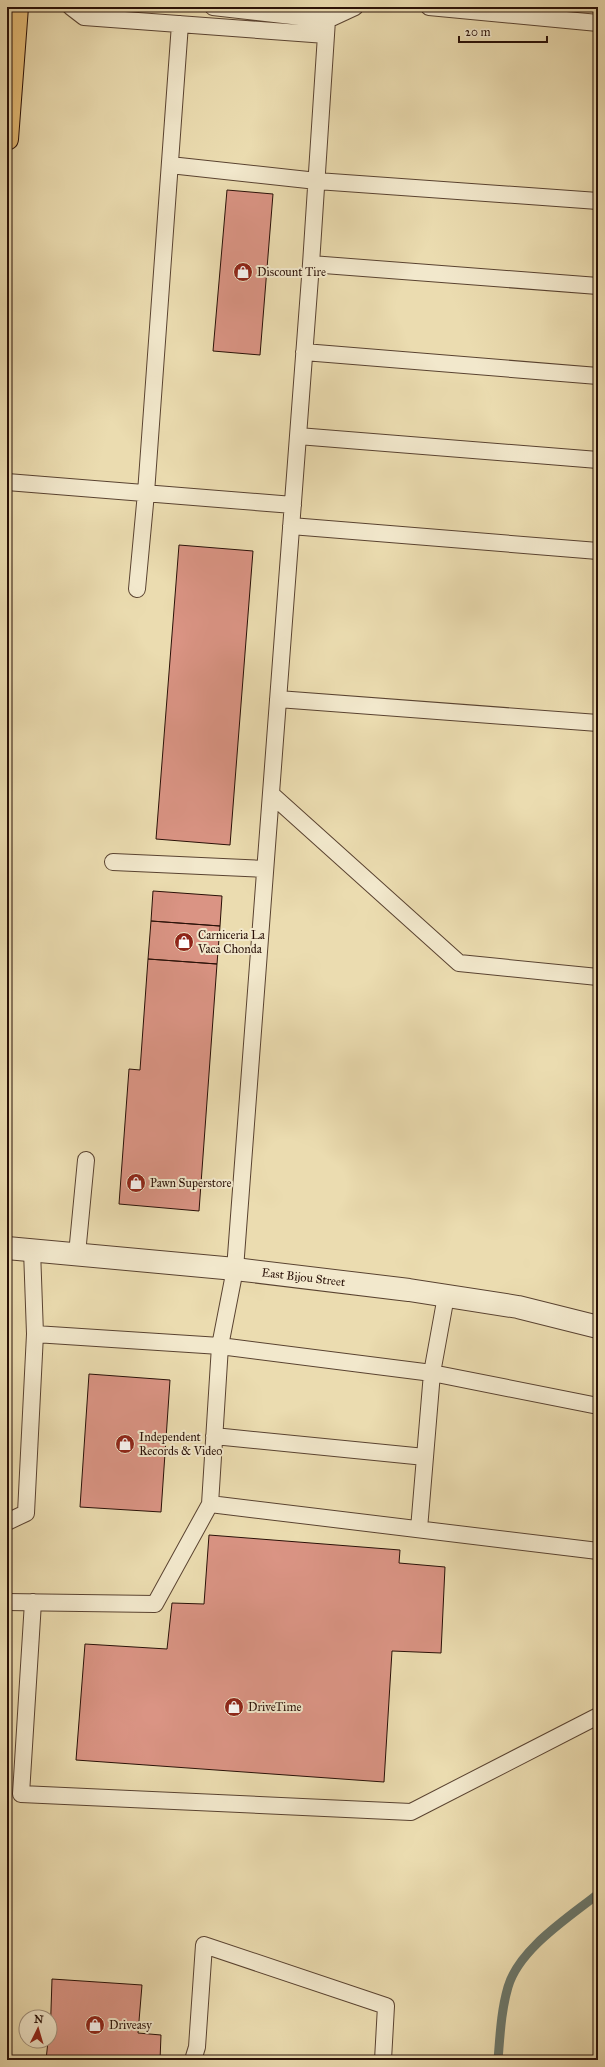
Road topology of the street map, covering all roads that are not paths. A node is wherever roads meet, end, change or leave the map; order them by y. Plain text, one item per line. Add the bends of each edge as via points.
1 (17, 7) edge
2 (71, 7) edge
3 (213, 7) edge
4 (355, 7) edge
5 (429, 7) edge
6 (598, 23) edge
7 (180, 24) junction
8 (326, 28) junction
9 (7, 139) edge
10 (170, 165) junction
11 (317, 181) junction
12 (598, 201) edge
13 (311, 264) junction
14 (598, 286) edge
15 (304, 352) junction
16 (598, 376) edge
17 (298, 436) junction
18 (598, 460) edge
19 (7, 482) edge
20 (146, 493) junction
21 (293, 505) junction
22 (291, 526) junction
23 (598, 551) edge
24 (137, 589) dead end
25 (278, 699) junction
26 (598, 723) edge
27 (271, 794) junction
28 (113, 862) dead end
29 (265, 869) junction
30 (598, 977) edge
31 (86, 1160) dead end
32 (7, 1248) edge
33 (32, 1250) junction
34 (77, 1254) junction
35 (235, 1269) junction
36 (446, 1296) junction
37 (598, 1327) edge
38 (35, 1334) junction
39 (220, 1346) junction
40 (432, 1373) junction
41 (598, 1406) edge
42 (214, 1436) junction
43 (424, 1457) junction
44 (210, 1504) junction
45 (7, 1522) edge
46 (419, 1529) junction
47 (598, 1551) edge
48 (7, 1602) edge
49 (33, 1602) junction
50 (598, 1716) edge
51 (14, 1795) edge
52 (194, 2060) edge
53 (383, 2060) edge

1 - 9 highway
2 - 7 lane via 84,17
3 - 8 lane
4 - 8 lane
5 - 6 lane
7 - 8 lane
7 - 10 lane
8 - 11 lane
10 - 11 lane
10 - 20 lane
11 - 12 lane
11 - 13 lane
13 - 14 lane
13 - 15 lane
15 - 16 lane
15 - 17 lane
17 - 18 lane
17 - 21 lane
19 - 20 lane
20 - 21 lane
20 - 24 lane
21 - 22 lane
22 - 23 lane
22 - 25 lane
25 - 26 lane
25 - 27 lane
27 - 29 lane
27 - 30 lane via 459,963
28 - 29 lane
29 - 35 lane
31 - 34 lane
32 - 33 street, East Bijou Street
33 - 34 street, East Bijou Street
33 - 38 lane
34 - 35 street, East Bijou Street
35 - 36 street, East Bijou Street
35 - 39 lane
36 - 37 street, East Bijou Street via 518,1307
36 - 40 lane
38 - 39 lane
38 - 45 lane via 26,1513
39 - 40 lane
39 - 42 lane
40 - 41 lane
40 - 43 lane
42 - 43 lane
42 - 44 lane
43 - 46 lane
44 - 46 lane
44 - 49 lane via 155,1604
46 - 47 lane
48 - 49 lane
49 - 51 lane
50 - 51 lane via 411,1812
52 - 53 lane via 204,1945 386,2006

